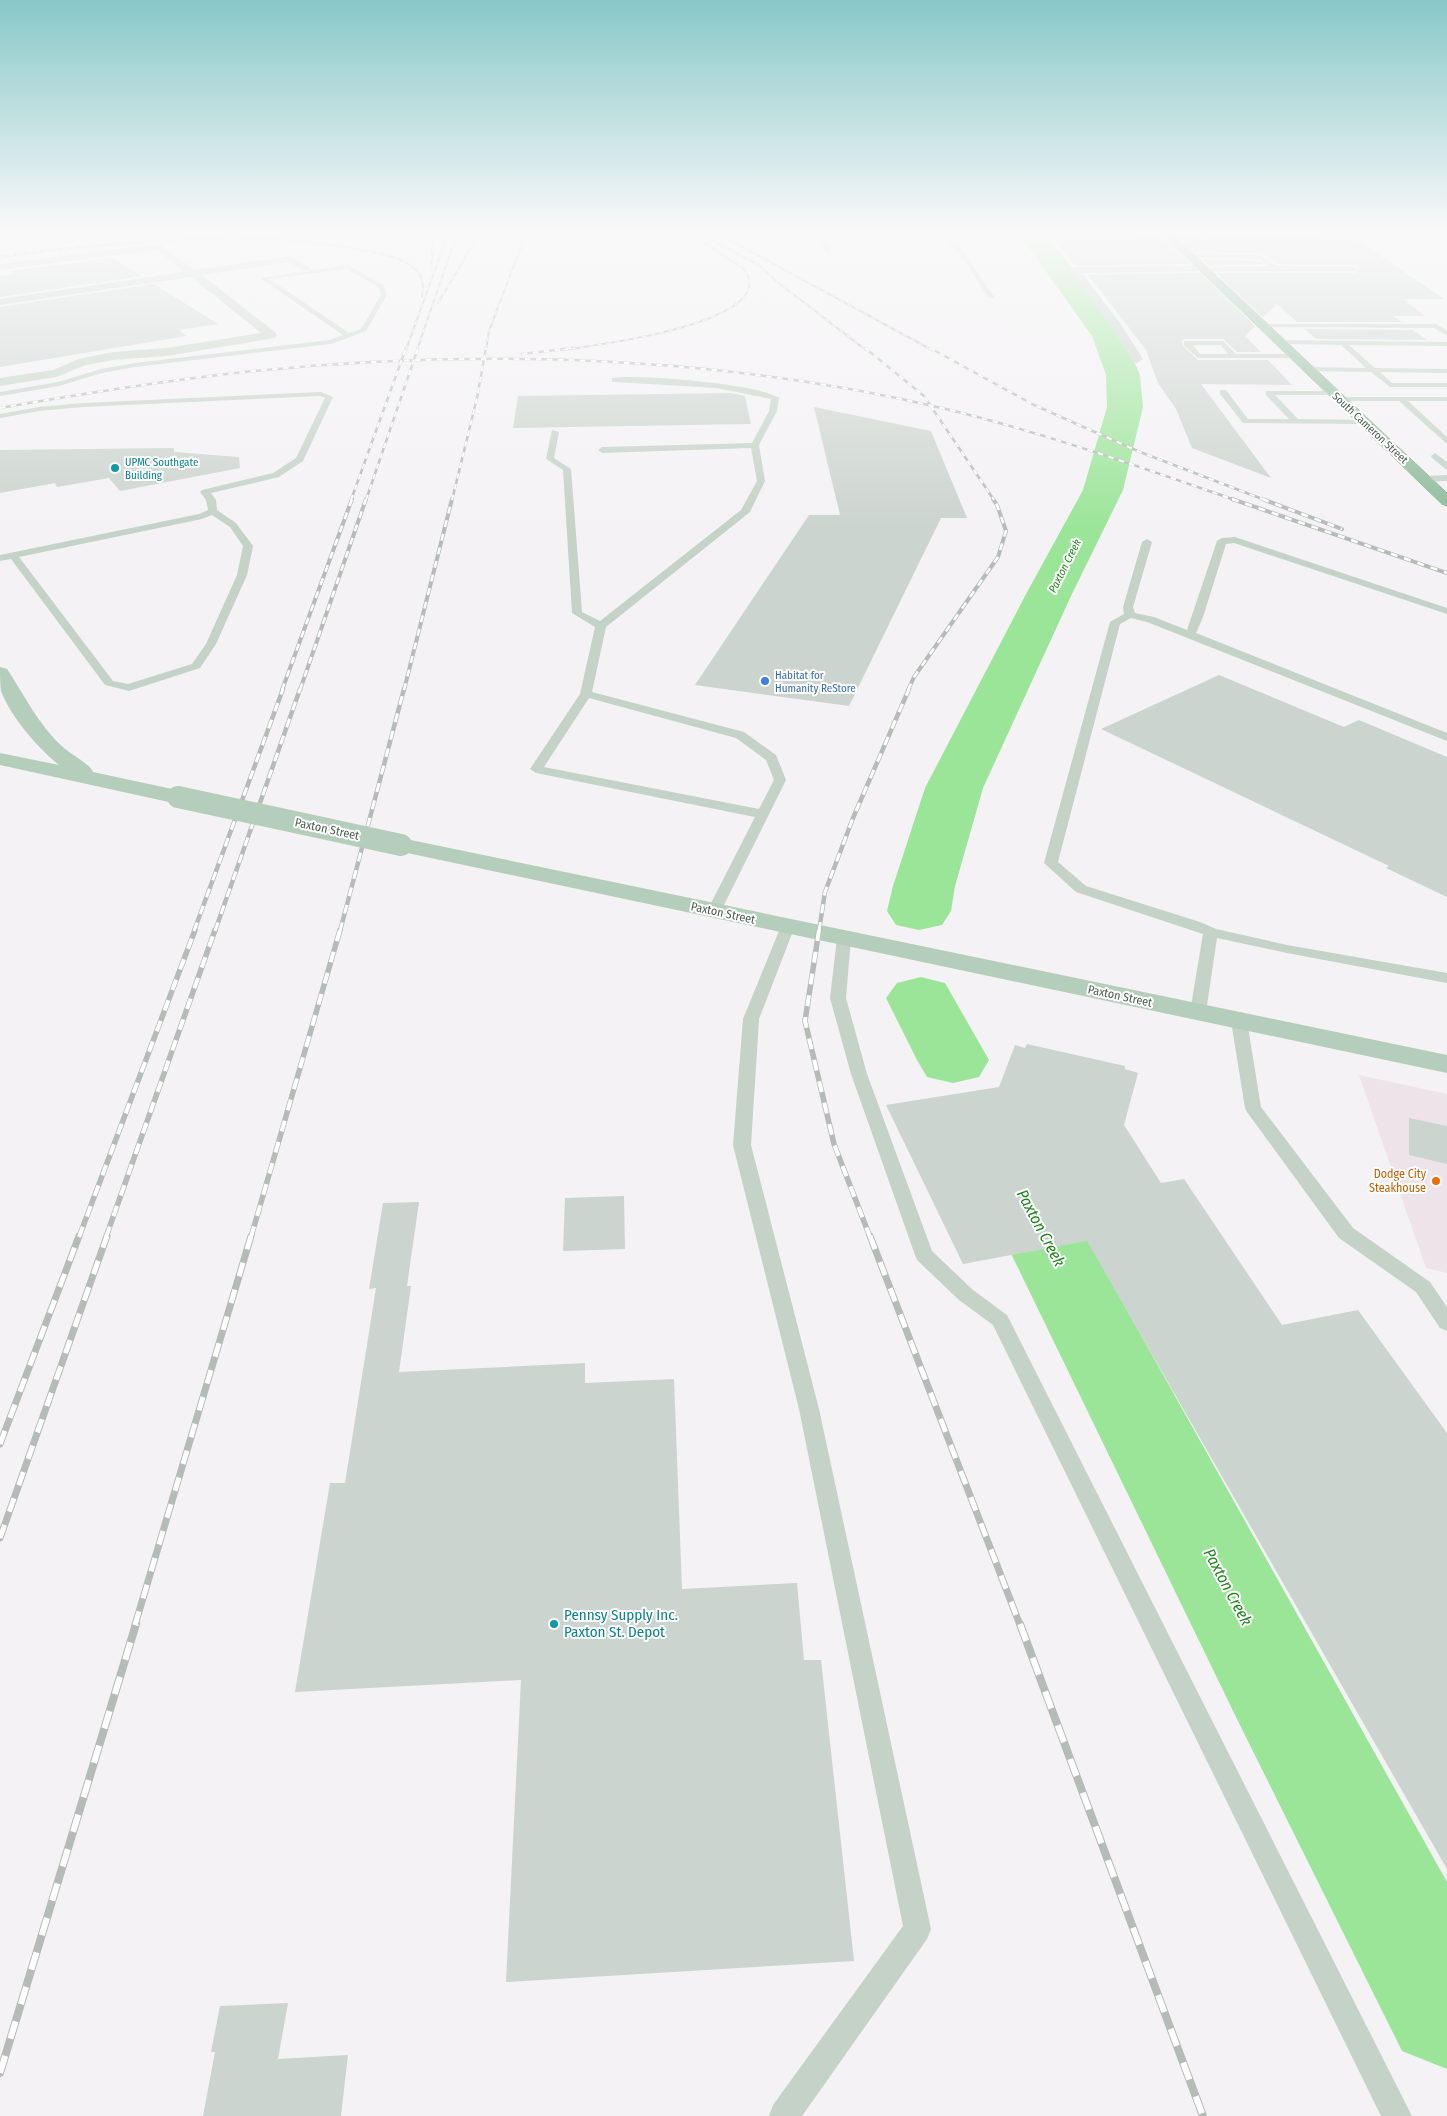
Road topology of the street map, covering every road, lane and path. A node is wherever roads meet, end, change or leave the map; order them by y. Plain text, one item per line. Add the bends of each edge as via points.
1 (264, 330) edge
2 (339, 330) edge
3 (364, 330) edge
4 (1119, 330) edge
5 (1268, 330) edge
6 (348, 336) junction
7 (1281, 342) junction
8 (1343, 343) junction
9 (1447, 344) edge
10 (1234, 356) junction
11 (1296, 356) junction
12 (1137, 359) dead end
13 (1310, 370) junction
14 (1373, 370) junction
15 (1447, 371) edge
16 (615, 380) dead end
17 (0, 382) edge
18 (1447, 385) edge
19 (1223, 392) dead end
20 (0, 394) edge
21 (1336, 396) junction
22 (1401, 399) junction
23 (1447, 399) edge
24 (0, 416) edge
25 (1295, 421) junction
26 (1364, 422) junction
27 (555, 432) dead end
28 (1447, 441) edge
29 (755, 445) junction
30 (602, 450) dead end
31 (1435, 456) dead end
32 (1447, 467) edge
33 (1447, 478) edge
34 (1427, 482) junction
35 (1447, 486) edge
36 (1447, 501) edge
37 (213, 511) junction
38 (1147, 542) dead end
39 (13, 556) junction
40 (0, 558) edge
41 (1447, 611) edge
42 (1130, 615) junction
43 (601, 626) junction
44 (1190, 635) junction
45 (3, 685) edge
46 (586, 694) junction
47 (1447, 737) edge
48 (0, 759) edge
49 (105, 782) junction
50 (762, 814) junction
51 (714, 911) junction
52 (788, 926) junction
53 (1211, 932) junction
54 (844, 938) junction
55 (1447, 978) edge
56 (1198, 1012) junction
57 (1239, 1021) junction
58 (1447, 1064) edge
59 (1447, 1323) edge
60 (784, 2116) edge
61 (1397, 2116) edge

1 - 17 street via 271,335 166,352 112,356 83,362 56,373
2 - 6 lane
3 - 6 lane
4 - 12 street
5 - 7 highway, South Cameron Street
6 - 20 lane via 331,342 135,365 100,371 59,384
7 - 8 lane
7 - 11 highway, South Cameron Street
8 - 9 lane
8 - 14 lane
10 - 10 lane via 1198,356 1186,343 1223,343
10 - 11 lane
11 - 13 highway, South Cameron Street
13 - 14 lane
13 - 21 highway, South Cameron Street
14 - 15 lane
14 - 18 lane via 1390,385
16 - 29 lane via 700,384 753,391 775,398 773,411
19 - 25 lane via 1246,421
21 - 22 lane
21 - 25 lane via 1269,393
21 - 26 highway, South Cameron Street
22 - 23 lane
22 - 28 lane
24 - 37 lane via 83,405 329,396 300,460 276,475 205,492
25 - 26 lane
26 - 34 highway, South Cameron Street
27 - 43 lane via 550,459 567,469 577,613
29 - 30 lane
29 - 43 lane via 761,481 745,512
31 - 32 lane
33 - 34 lane
34 - 35 lane
34 - 36 highway, South Cameron Street
37 - 39 lane
37 - 39 lane via 234,525 248,546 242,576 211,644 196,666 129,688 109,684
38 - 42 lane via 1128,607
39 - 40 lane
41 - 44 lane via 1235,540 1222,541
42 - 44 lane via 1150,619
42 - 53 lane via 1115,622 1051,863 1080,889
43 - 46 lane
44 - 47 lane
45 - 49 main road via 50,749
46 - 50 lane via 740,735 772,758 780,780
46 - 50 lane via 536,769
48 - 49 main road, Paxton Street
49 - 51 main road, Paxton Street, bridge
50 - 51 lane
51 - 52 main road, Paxton Street
52 - 54 main road, Paxton Street
52 - 60 lane via 751,1019 742,1144 809,1408 916,1929
53 - 55 lane
53 - 56 lane
54 - 56 main road, Paxton Street
54 - 61 lane via 838,998 859,1074 924,1255 966,1295 1000,1320
56 - 57 main road, Paxton Street
57 - 58 main road, Paxton Street
57 - 59 lane via 1253,1108 1346,1233 1423,1288

